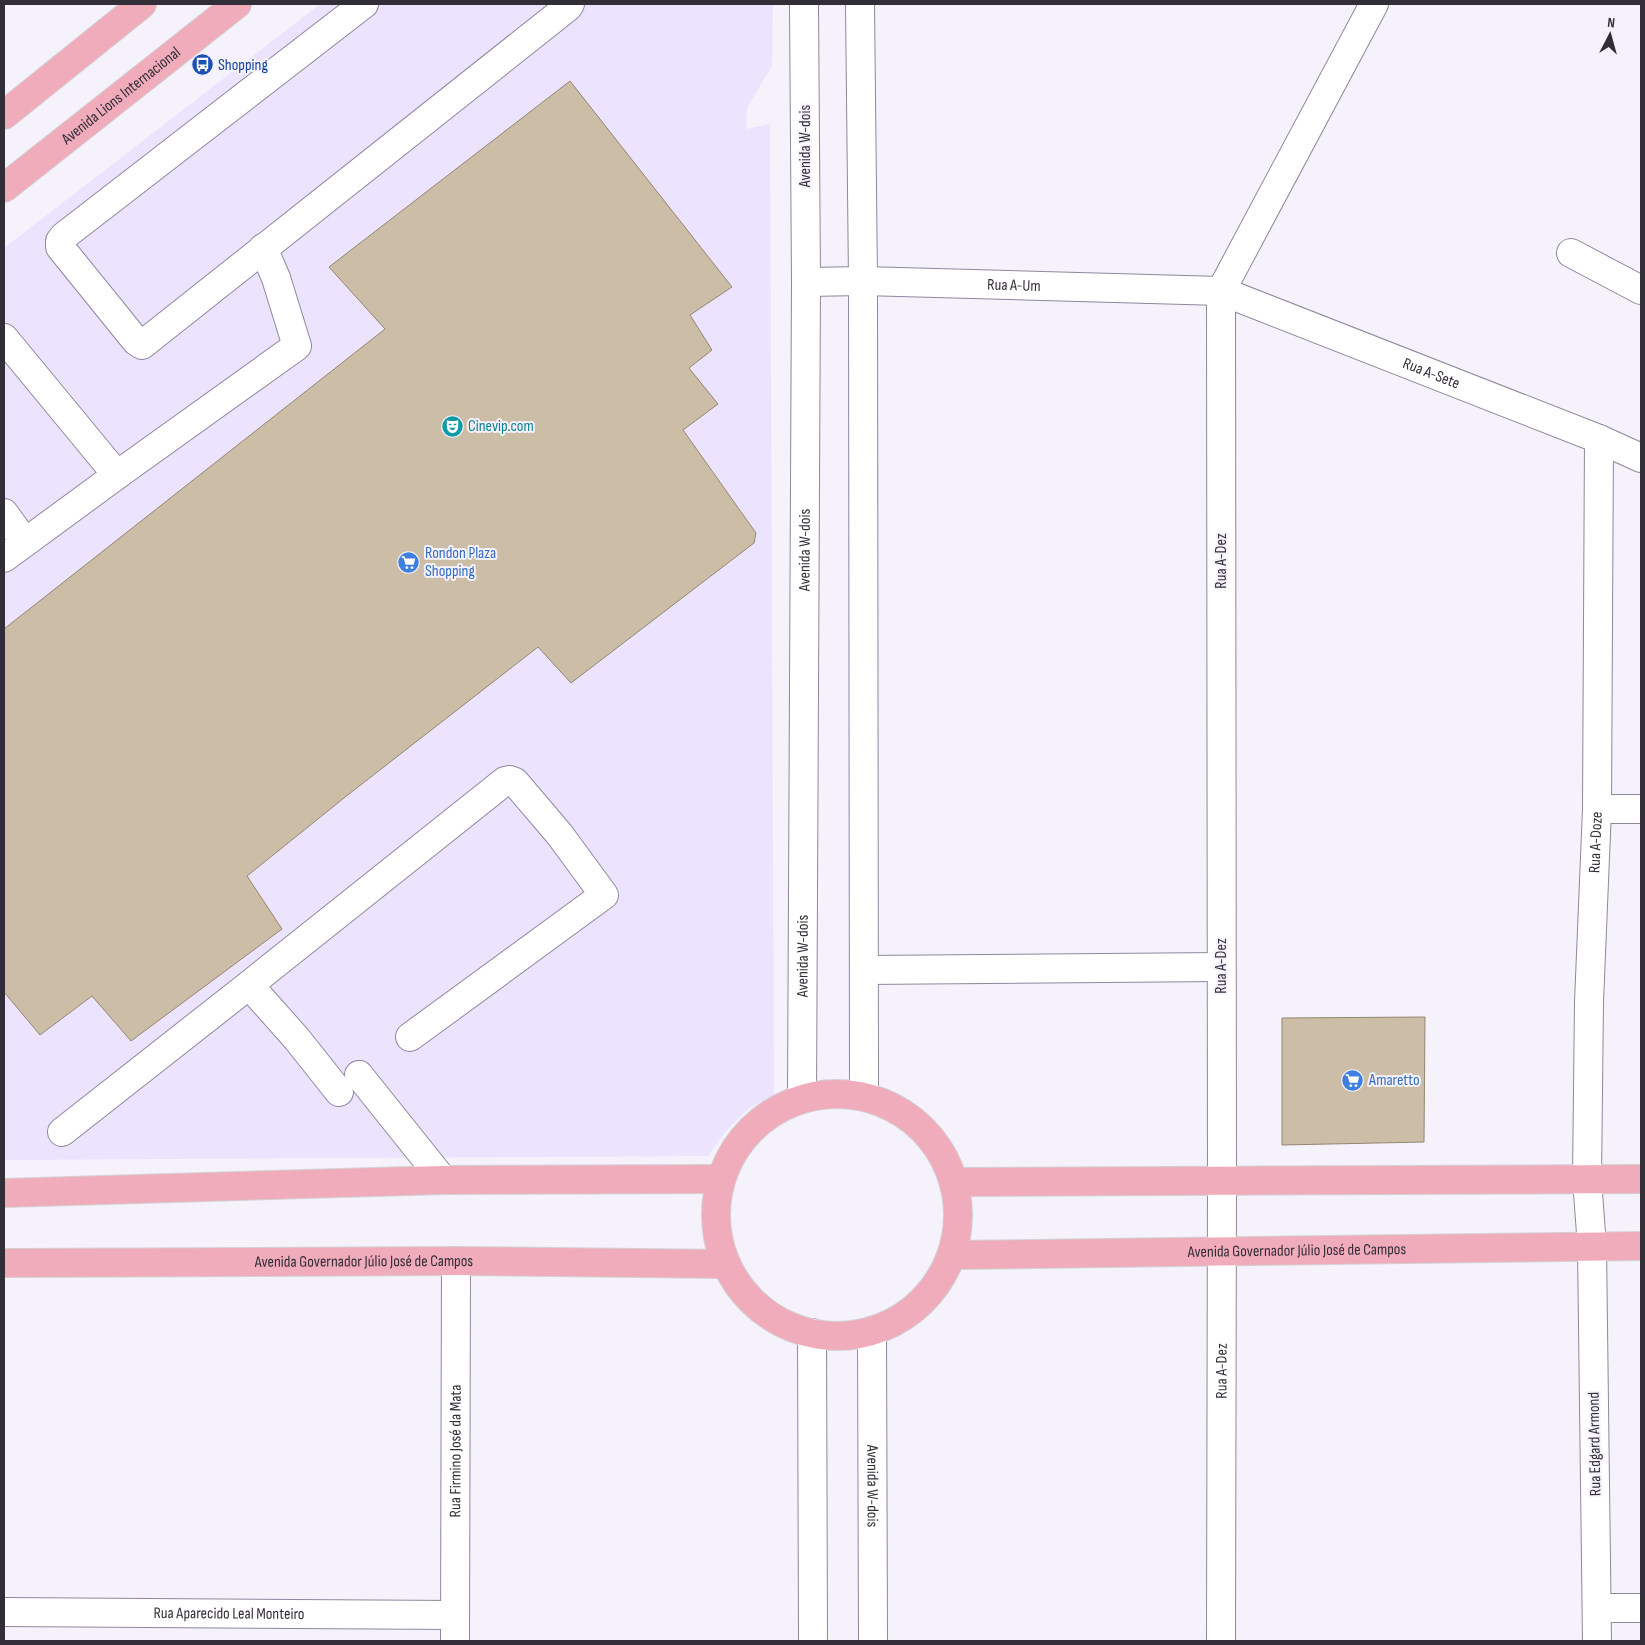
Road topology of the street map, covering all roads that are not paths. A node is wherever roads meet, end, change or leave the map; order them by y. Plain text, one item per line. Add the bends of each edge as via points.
1 (142, 4) edge
2 (237, 4) edge
3 (364, 4) edge
4 (570, 4) edge
5 (804, 4) edge
6 (860, 4) edge
7 (1374, 4) edge
8 (4, 115) edge
9 (4, 188) edge
10 (263, 248) junction
11 (1571, 253) dead end
12 (863, 281) junction
13 (806, 282) junction
14 (1221, 290) junction
15 (1641, 290) edge
16 (4, 338) edge
17 (1599, 438) junction
18 (1641, 458) edge
19 (117, 475) junction
20 (4, 513) edge
21 (25, 542) junction
22 (4, 558) edge
23 (1597, 809) junction
24 (1641, 809) edge
25 (1221, 967) junction
26 (864, 970) junction
27 (250, 985) junction
28 (410, 1037) dead end
29 (864, 1096) junction
30 (802, 1098) junction
31 (62, 1132) dead end
32 (720, 1179) junction
33 (1586, 1179) junction
34 (1641, 1179) edge
35 (443, 1180) junction
36 (1222, 1181) junction
37 (954, 1182) junction
38 (4, 1193) edge
39 (1641, 1246) edge
40 (1592, 1247) junction
41 (1221, 1252) junction
42 (952, 1256) junction
43 (456, 1261) junction
44 (4, 1263) edge
45 (725, 1264) junction
46 (872, 1331) junction
47 (812, 1333) junction
48 (1598, 1608) junction
49 (1641, 1608) edge
50 (4, 1612) edge
51 (455, 1628) edge
52 (813, 1641) edge
53 (873, 1641) edge
54 (1220, 1641) edge
55 (1598, 1641) edge

1 - 8 main road
2 - 9 main road, Avenida Lions Internacional
3 - 10 street via 60,241 60,247 142,345
4 - 10 street
5 - 13 street, Avenida W-dois
6 - 12 street
7 - 14 street
10 - 19 street via 297,346
11 - 15 street
12 - 13 street, Rua A-Um
12 - 14 street, Rua A-Um
12 - 26 street
13 - 30 street, Avenida W-dois
14 - 17 street, Rua A-Sete
14 - 25 street, Rua A-Dez
16 - 19 street
17 - 18 street, Rua A-Sete
17 - 23 street, Rua A-Doze
19 - 21 street
20 - 21 street
21 - 22 street
23 - 24 street
23 - 33 street, Rua A-Doze
25 - 26 street
25 - 36 street, Rua A-Dez
26 - 29 street
27 - 28 street via 505,781 516,782 604,895
27 - 31 street
27 - 35 street via 297,1039 349,1084
29 - 30 main road via 833,1094
29 - 37 main road via 895,1108 921,1127 942,1152
30 - 32 main road via 766,1116 738,1143
32 - 35 main road
32 - 45 main road via 715,1207 717,1237
33 - 34 main road
33 - 36 main road
33 - 40 street, Rua A-Doze
35 - 38 main road
36 - 37 main road
36 - 41 street, Rua A-Dez
37 - 42 main road via 959,1219
39 - 40 main road, Avenida Governador Júlio José de Campos
40 - 41 main road, Avenida Governador Júlio José de Campos
40 - 48 street, Rua Edgard Armond
41 - 42 main road, Avenida Governador Júlio José de Campos
41 - 54 street, Rua A-Dez
42 - 46 main road via 934,1288 907,1315
43 - 44 main road, Avenida Governador Júlio José de Campos
43 - 45 main road, Avenida Governador Júlio José de Campos
43 - 51 street, Rua Firmino José da Mata
45 - 47 main road via 746,1296 776,1320
46 - 47 main road via 843,1336
46 - 53 street, Avenida W-dois
47 - 52 street
48 - 49 street
48 - 55 street, Rua Edgard Armond
50 - 51 street, Rua Aparecido Leal Monteiro

